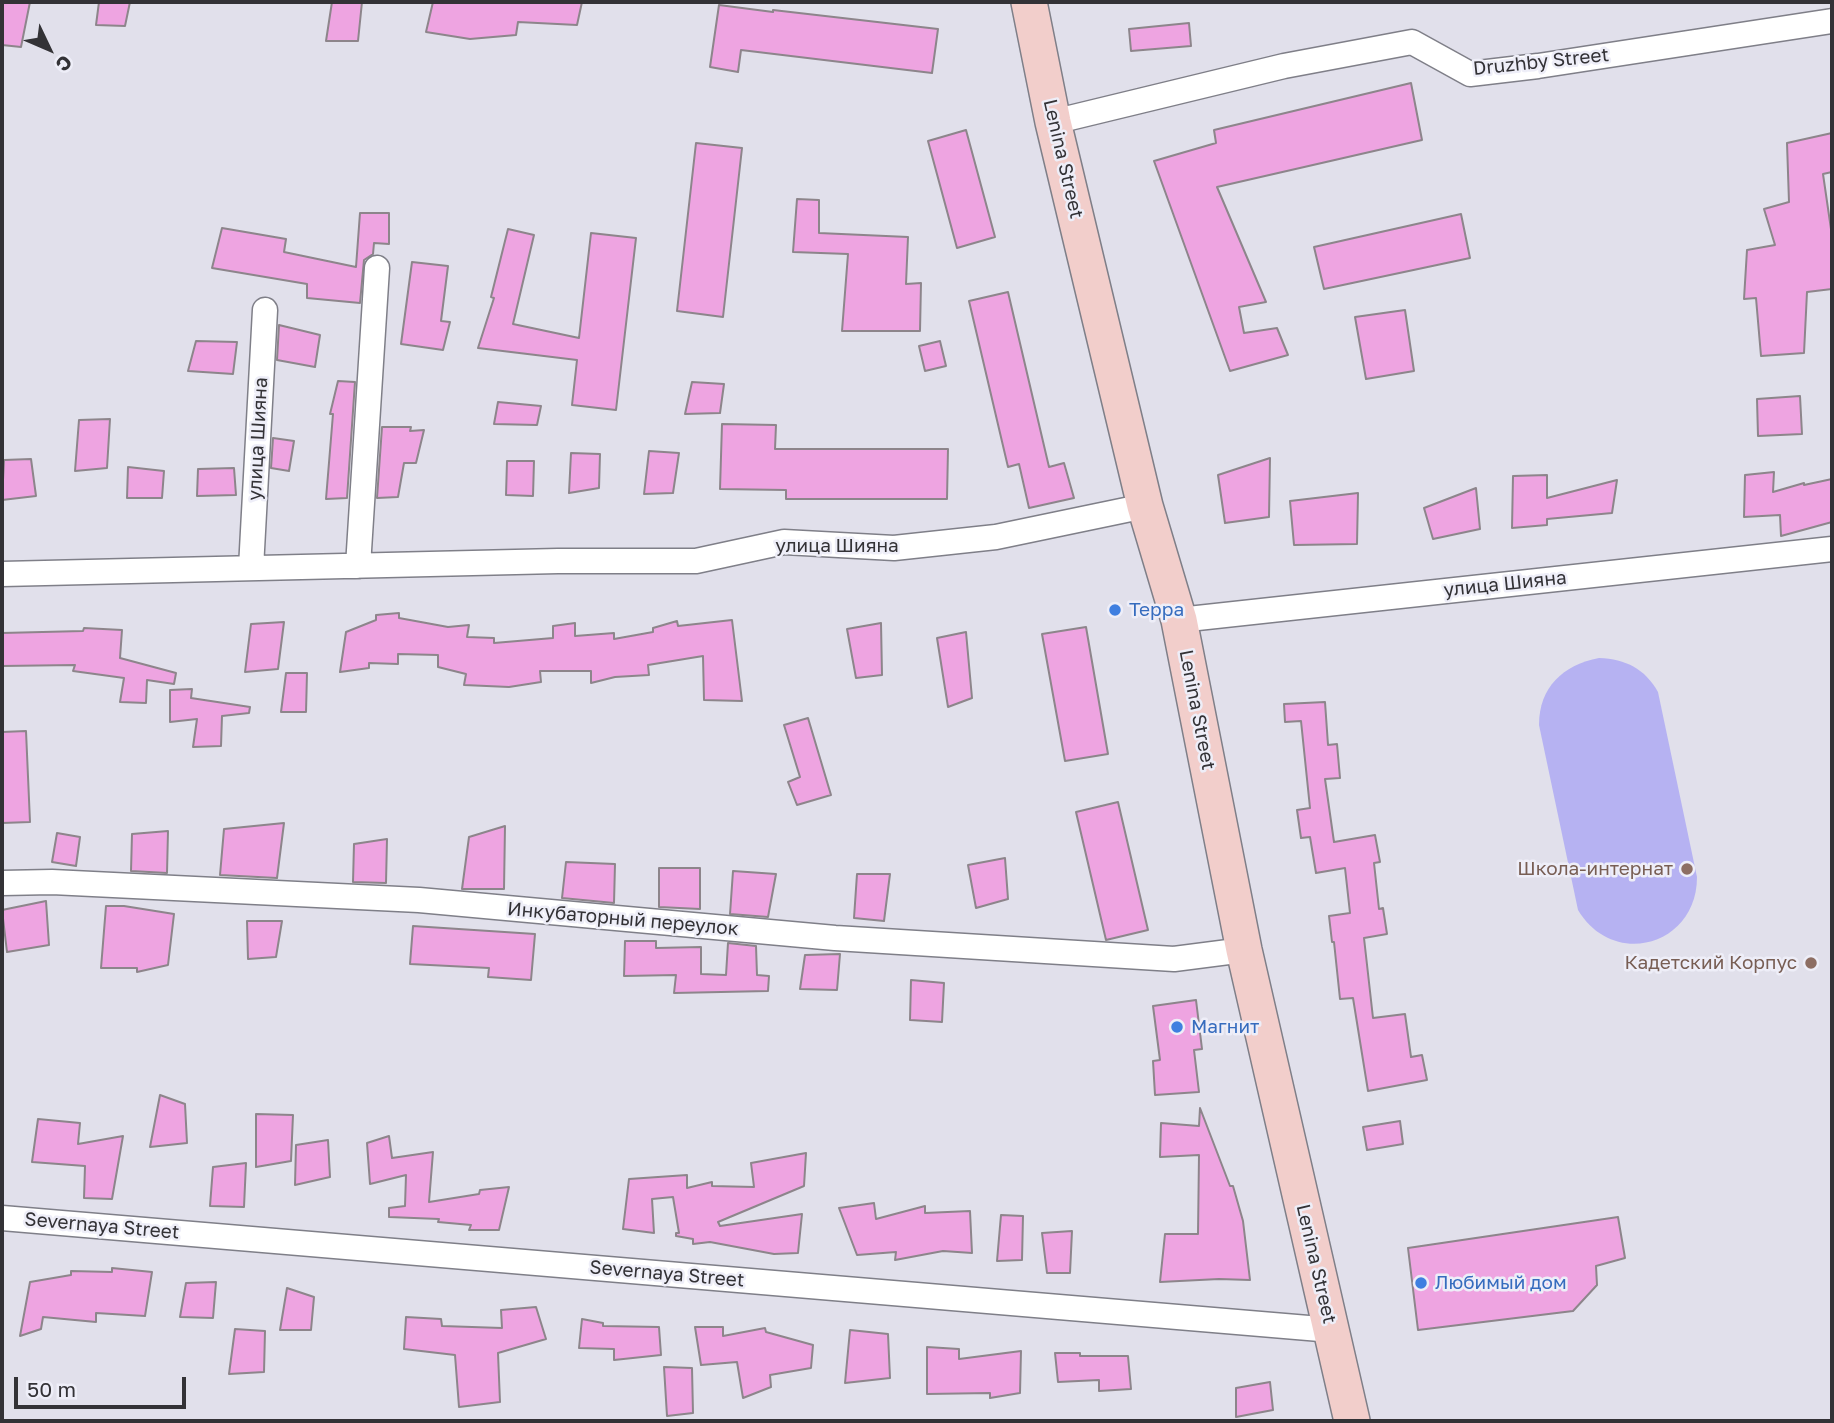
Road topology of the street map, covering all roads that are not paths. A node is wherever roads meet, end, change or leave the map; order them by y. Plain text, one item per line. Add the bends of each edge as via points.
1 (1029, 2) edge
2 (1832, 21) edge
3 (1054, 122) junction
4 (377, 268) dead end
5 (265, 310) dead end
6 (1145, 506) junction
7 (1832, 549) edge
8 (358, 566) junction
9 (251, 568) junction
10 (2, 574) edge
11 (1179, 620) junction
12 (2, 883) edge
13 (1244, 950) junction
14 (2, 1217) edge
15 (1332, 1330) junction
16 (1352, 1421) edge

1 - 3 main road, Lenina Street
2 - 3 street, Druzhby Street via 1470,74 1412,42 1284,66
3 - 6 main road, Lenina Street
4 - 8 street
5 - 9 street, улица Шияна
6 - 8 street, улица Шияна via 996,537 894,548 784,542 696,561
6 - 11 main road, Lenina Street
7 - 11 street, улица Шияна
8 - 9 street, улица Шияна
9 - 10 street, улица Шияна
11 - 13 main road, Lenina Street
12 - 13 street, Инкубаторный переулок via 419,900 822,937 1174,959
13 - 15 main road, Lenina Street
14 - 15 street, Severnaya Street
15 - 16 main road, Lenina Street

